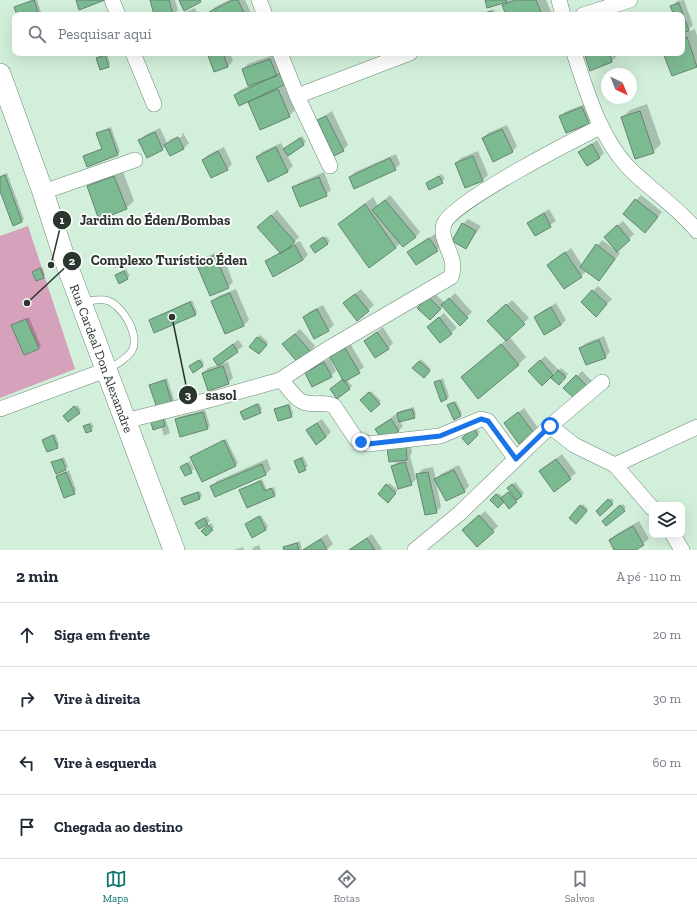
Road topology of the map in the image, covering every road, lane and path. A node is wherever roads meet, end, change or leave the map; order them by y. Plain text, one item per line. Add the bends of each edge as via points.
1 (112, 0) edge
2 (259, 0) edge
3 (560, 0) edge
4 (630, 0) edge
5 (117, 12) edge
6 (264, 12) edge
7 (562, 12) edge
8 (592, 12) edge
9 (135, 56) edge
10 (281, 56) edge
11 (402, 56) edge
12 (575, 56) edge
13 (0, 74) edge
14 (297, 96) junction
15 (154, 104) dead end
16 (600, 127) junction
17 (135, 160) dead end
18 (330, 166) dead end
19 (43, 192) junction
20 (697, 231) edge
21 (81, 302) junction
22 (106, 370) junction
23 (280, 380) junction
24 (602, 382) dead end
25 (0, 409) edge
26 (125, 421) junction
27 (550, 426) junction
28 (697, 427) edge
29 (516, 459) junction
30 (615, 466) junction
31 (649, 505) edge
32 (675, 538) edge
33 (174, 550) edge
34 (416, 550) edge
35 (682, 550) edge

1 - 5 street
2 - 6 street
3 - 7 street
4 - 8 street
9 - 15 street
10 - 14 street
11 - 14 street
12 - 16 street
13 - 19 main road, Rua Cardeal Don Alexamdre
14 - 18 street
16 - 20 street via 627,166
16 - 23 street via 537,160 450,215 444,225 444,238 453,260 454,270 451,276
17 - 19 street
19 - 21 main road, Rua Cardeal Don Alexamdre
21 - 22 main road, Rua Cardeal Don Alexamdre
21 - 22 lane via 106,300 124,313 134,333 132,351 123,361
22 - 25 street
22 - 26 main road, Rua Cardeal Don Alexamdre
23 - 26 street
23 - 29 street via 300,401 329,403 334,406 356,439 361,442 368,444 440,436 481,419 488,421
24 - 27 street
26 - 33 main road, Rua Cardeal Don Alexamdre
27 - 29 street
27 - 30 street via 574,445
28 - 30 street
29 - 34 street via 460,513
30 - 31 street
32 - 35 street

